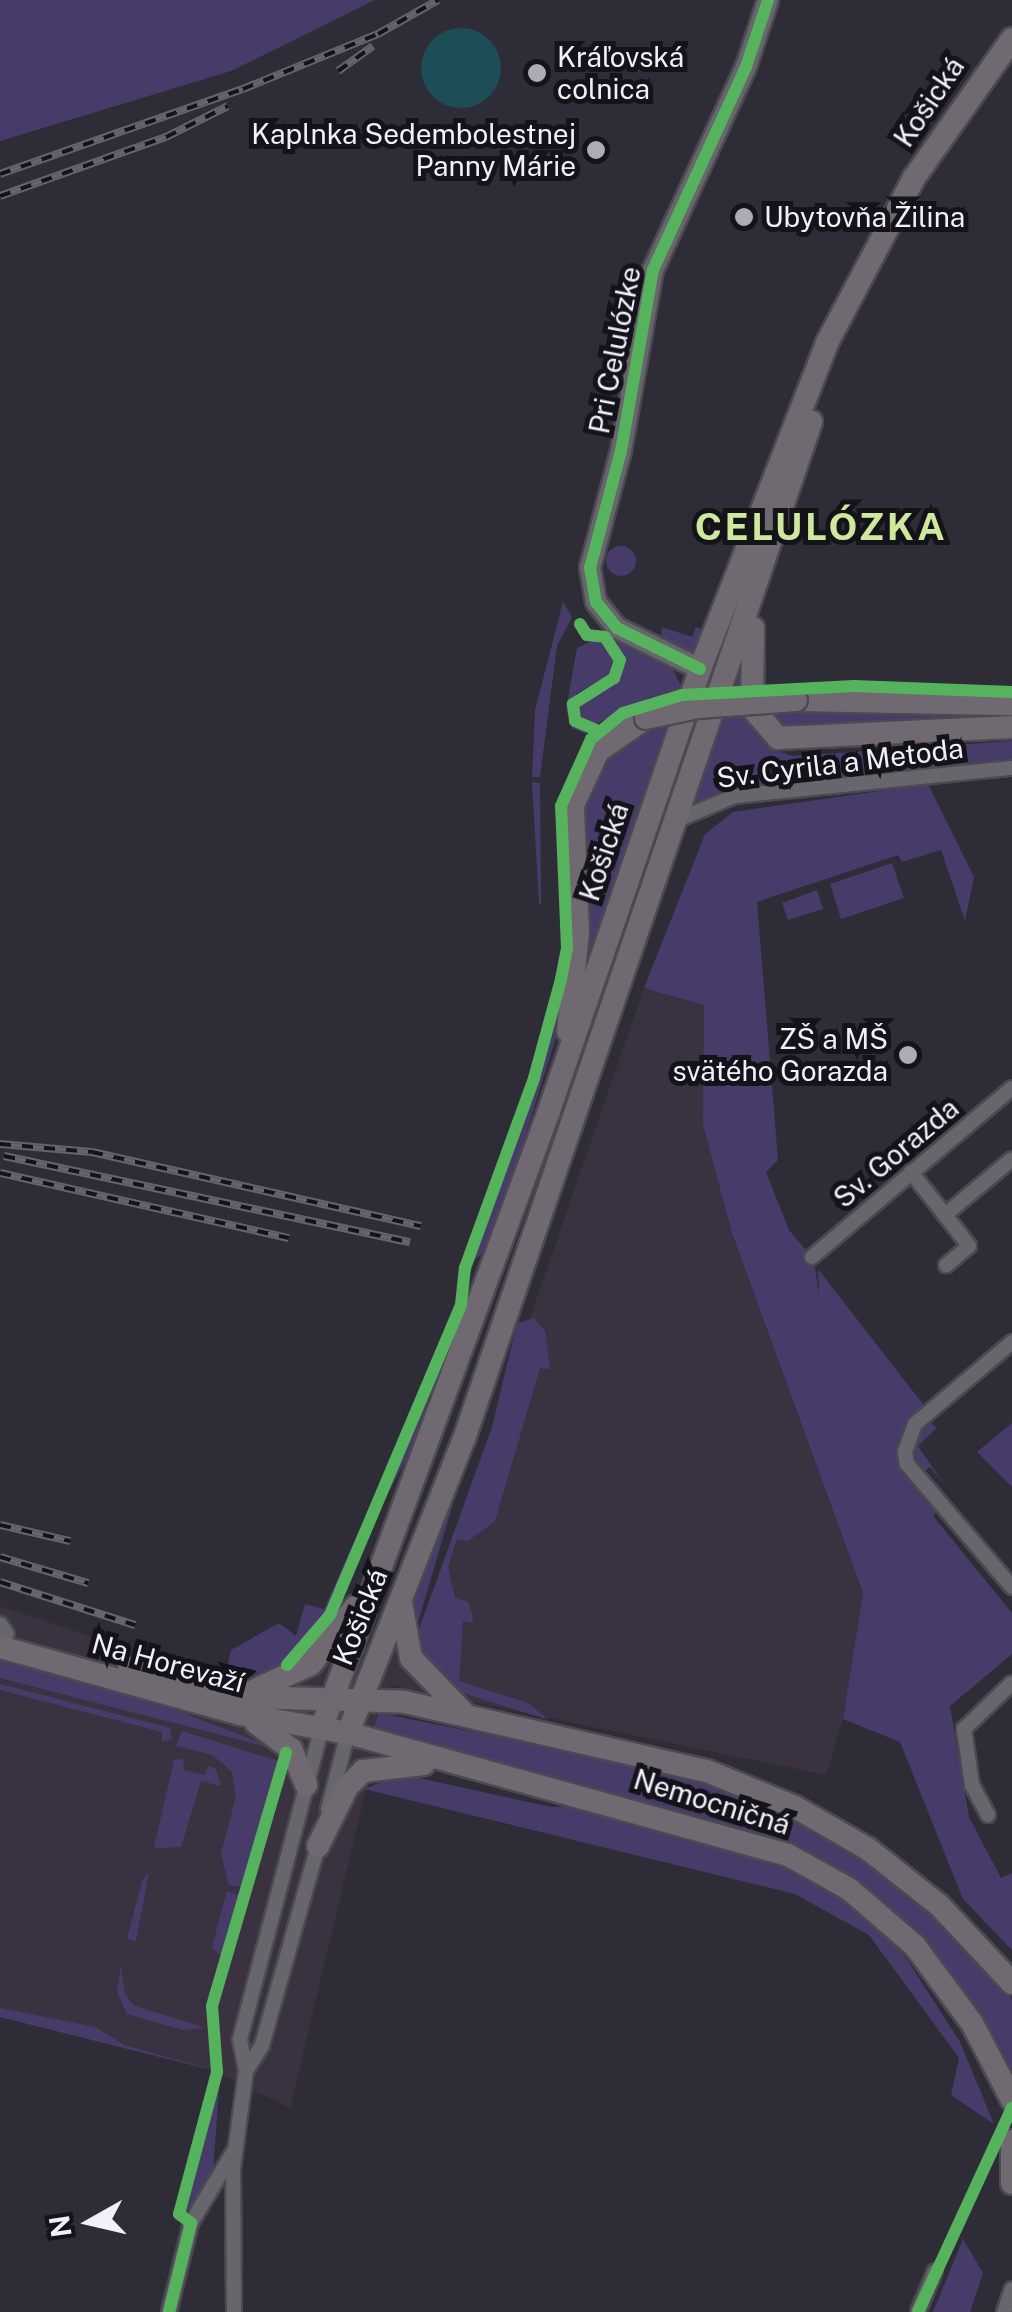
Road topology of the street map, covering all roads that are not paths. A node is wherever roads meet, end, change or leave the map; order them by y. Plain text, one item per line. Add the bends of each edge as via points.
1 (768, 0) edge
2 (1012, 39) edge
3 (847, 309) junction
4 (755, 596) junction
5 (700, 669) junction
6 (720, 702) junction
7 (1012, 704) edge
8 (1012, 727) edge
9 (1012, 768) edge
10 (677, 820) junction
11 (563, 1071) junction
12 (1012, 1088) edge
13 (549, 1111) junction
14 (576, 1120) junction
15 (1012, 1159) edge
16 (912, 1172) junction
17 (945, 1215) junction
18 (812, 1257) dead end
19 (946, 1265) dead end
20 (488, 1279) junction
21 (516, 1288) junction
22 (1012, 1342) edge
23 (376, 1576) junction
24 (1012, 1587) edge
25 (402, 1592) junction
26 (2, 1634) edge
27 (1012, 1683) edge
28 (331, 1700) junction
29 (359, 1700) junction
30 (235, 1704) junction
31 (466, 1714) junction
32 (322, 1727) junction
33 (348, 1733) junction
34 (462, 1766) junction
35 (306, 1785) junction
36 (988, 1814) dead end
37 (318, 1846) junction
38 (1012, 1983) edge
39 (246, 2070) junction
40 (1011, 2097) edge
41 (1012, 2141) edge
42 (234, 2150) junction
43 (1012, 2184) edge
44 (935, 2272) dead end
45 (1012, 2289) edge
46 (169, 2312) edge
47 (234, 2312) edge
48 (918, 2312) edge
49 (1004, 2312) edge

1 - 5 street, Pri Celulózke via 746,67 653,270 621,451 590,568 596,602 617,628
2 - 3 main road, Košická via 914,178
3 - 4 main road, Košická
3 - 5 main road, Košická via 828,341
4 - 6 main road, Košická
4 - 8 main road via 752,708 773,736 793,742
5 - 6 main road
5 - 11 main road, Košická
6 - 10 main road, Košická
7 - 11 main road, bridge via 796,700 646,718 598,751 573,805 578,932
9 - 10 street, Sv. Cyrila a Metoda via 736,796
10 - 14 main road, Košická
11 - 13 main road, Košická
12 - 16 street, Sv. Gorazda
13 - 14 street
13 - 20 main road, Košická
14 - 21 main road, Košická
15 - 17 street
16 - 17 street
16 - 18 street, Sv. Gorazda
17 - 19 street via 970,1246
20 - 21 street
20 - 23 main road, Košická
21 - 25 main road, Košická
22 - 24 street via 914,1424 905,1441 907,1464
23 - 28 main road, Košická
23 - 30 main road, Na Horevaží via 310,1664
25 - 29 main road, Košická
25 - 31 main road via 402,1631 411,1658
26 - 30 main road, Na Horevaží
27 - 36 street via 964,1730 972,1784
28 - 29 main road, Na Horevaží
28 - 30 main road, Na Horevaží
28 - 32 main road, Košická
29 - 31 main road, Nemocničná
29 - 33 main road, Košická
30 - 32 main road, Na Horevaží
30 - 35 main road via 283,1740
31 - 38 main road, Nemocničná via 664,1758 796,1807 904,1875
32 - 33 main road, Na Horevaží
32 - 35 street
33 - 34 main road, Nemocničná
33 - 37 street
34 - 37 main road via 395,1762 363,1771
34 - 40 main road, Nemocničná via 741,1838 820,1871 916,1946 951,1989
35 - 39 street via 240,2039
37 - 39 street via 262,2045
39 - 42 street
41 - 43 main road
42 - 46 street via 190,2222
42 - 47 street
44 - 48 street
45 - 49 street

